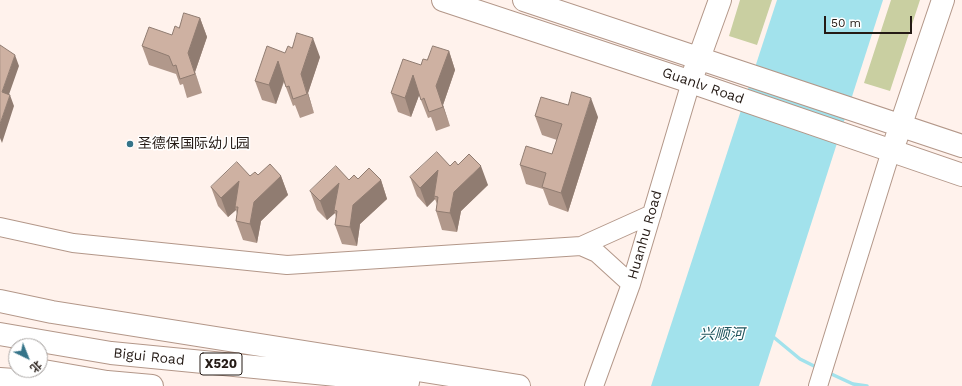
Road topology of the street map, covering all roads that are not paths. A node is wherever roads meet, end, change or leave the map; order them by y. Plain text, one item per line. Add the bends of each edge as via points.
1 (443, 0) edge
2 (524, 0) edge
3 (720, 0) edge
4 (943, 0) edge
5 (699, 58) junction
6 (691, 82) junction
7 (900, 125) junction
8 (962, 146) edge
9 (891, 151) junction
10 (962, 174) edge
11 (652, 214) junction
12 (0, 228) edge
13 (581, 246) junction
14 (631, 284) junction
15 (0, 301) edge
16 (0, 334) edge
17 (48, 372) edge
18 (821, 375) edge
19 (0, 379) edge
20 (105, 386) edge
21 (152, 386) edge
22 (442, 386) edge
23 (520, 386) edge
24 (594, 386) edge

1 - 6 main road, Guanlv Road
2 - 5 main road, Guanlv Road
3 - 5 main road
4 - 7 main road
5 - 6 main road
5 - 7 main road, Guanlv Road
6 - 9 main road, Guanlv Road
6 - 11 street, Huanhu Road
7 - 8 main road, Guanlv Road
7 - 9 main road
9 - 10 main road, Guanlv Road
9 - 18 street
11 - 13 street
11 - 14 street, Huanhu Road
12 - 13 street via 73,243 287,265
13 - 14 street via 597,253
14 - 24 street, Huanhu Road
15 - 23 main road via 52,312
16 - 22 main road, Bigui Road / X520 via 112,353
17 - 21 main road, Bigui Road via 107,382
19 - 20 main road

